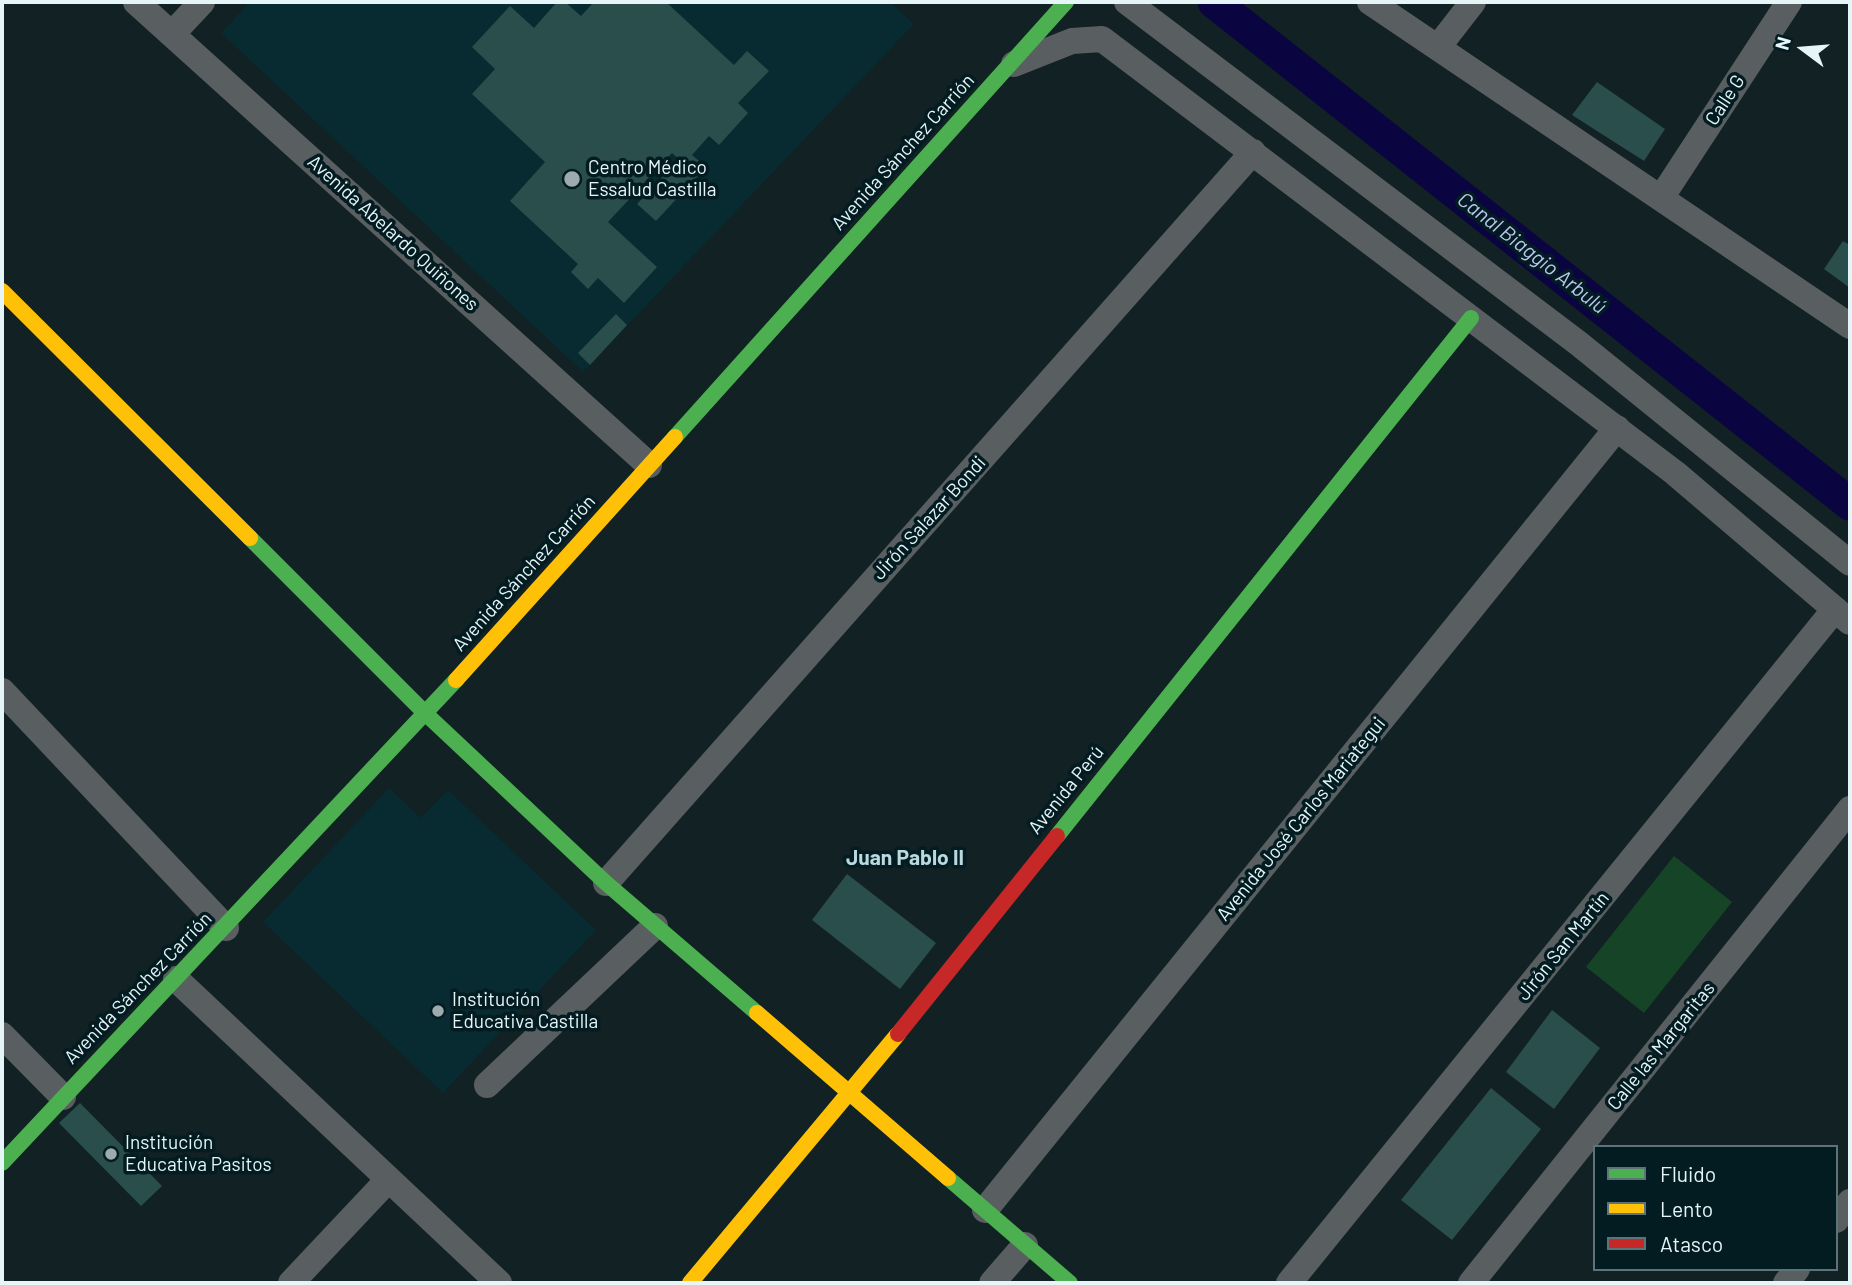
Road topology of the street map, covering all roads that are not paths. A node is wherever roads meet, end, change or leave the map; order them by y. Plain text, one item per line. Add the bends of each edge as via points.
1 (136, 2) edge
2 (202, 2) edge
3 (1066, 2) edge
4 (1127, 2) edge
5 (1370, 2) edge
6 (1473, 2) edge
7 (1789, 2) edge
8 (172, 34) junction
9 (1438, 47) junction
10 (1009, 66) junction
11 (1253, 152) junction
12 (1661, 198) junction
13 (2, 291) edge
14 (1471, 318) junction
15 (1850, 326) edge
16 (1617, 428) junction
17 (649, 465) junction
18 (1850, 563) edge
19 (1843, 615) edge
20 (2, 691) edge
21 (426, 714) junction
22 (1850, 809) edge
23 (606, 883) junction
24 (655, 926) junction
25 (226, 928) junction
26 (176, 979) junction
27 (2, 1035) edge
28 (487, 1085) dead end
29 (851, 1093) junction
30 (63, 1097) junction
31 (2, 1163) edge
32 (388, 1180) junction
33 (1850, 1202) edge
34 (985, 1210) junction
35 (1838, 1217) edge
36 (1025, 1245) junction
37 (291, 1283) edge
38 (499, 1283) edge
39 (690, 1283) edge
40 (992, 1283) edge
41 (1070, 1283) edge
42 (1289, 1283) edge
43 (1471, 1283) edge

1 - 8 street, Avenida Abelardo Quiñones
2 - 8 street
3 - 10 street, Avenida Sánchez Carrión
4 - 18 street via 1578,343
5 - 9 street
6 - 9 street
7 - 12 street, Calle G
8 - 17 street, Avenida Abelardo Quiñones
9 - 12 street
10 - 11 street via 1072,41 1102,39
10 - 17 street, Avenida Sánchez Carrión
11 - 14 street
11 - 23 street, Jirón Salazar Bondi
12 - 15 street
13 - 21 street
14 - 16 street
14 - 29 street, Avenida Perú
16 - 19 street
16 - 34 street, Avenida José Carlos Mariategui
17 - 21 street, Avenida Sánchez Carrión
19 - 42 street, Jirón San Martín
20 - 25 street
21 - 23 street
21 - 25 street, Avenida Sánchez Carrión
22 - 43 street, Calle las Margaritas
23 - 24 street
24 - 28 street
24 - 29 street
25 - 26 street, Avenida Sánchez Carrión
26 - 30 street, Avenida Sánchez Carrión
26 - 32 street
27 - 30 street
29 - 34 street
29 - 39 street, Avenida Perú
30 - 31 street, Avenida Sánchez Carrión
32 - 37 street
32 - 38 street
33 - 35 street
34 - 36 street
36 - 40 street
36 - 41 street

